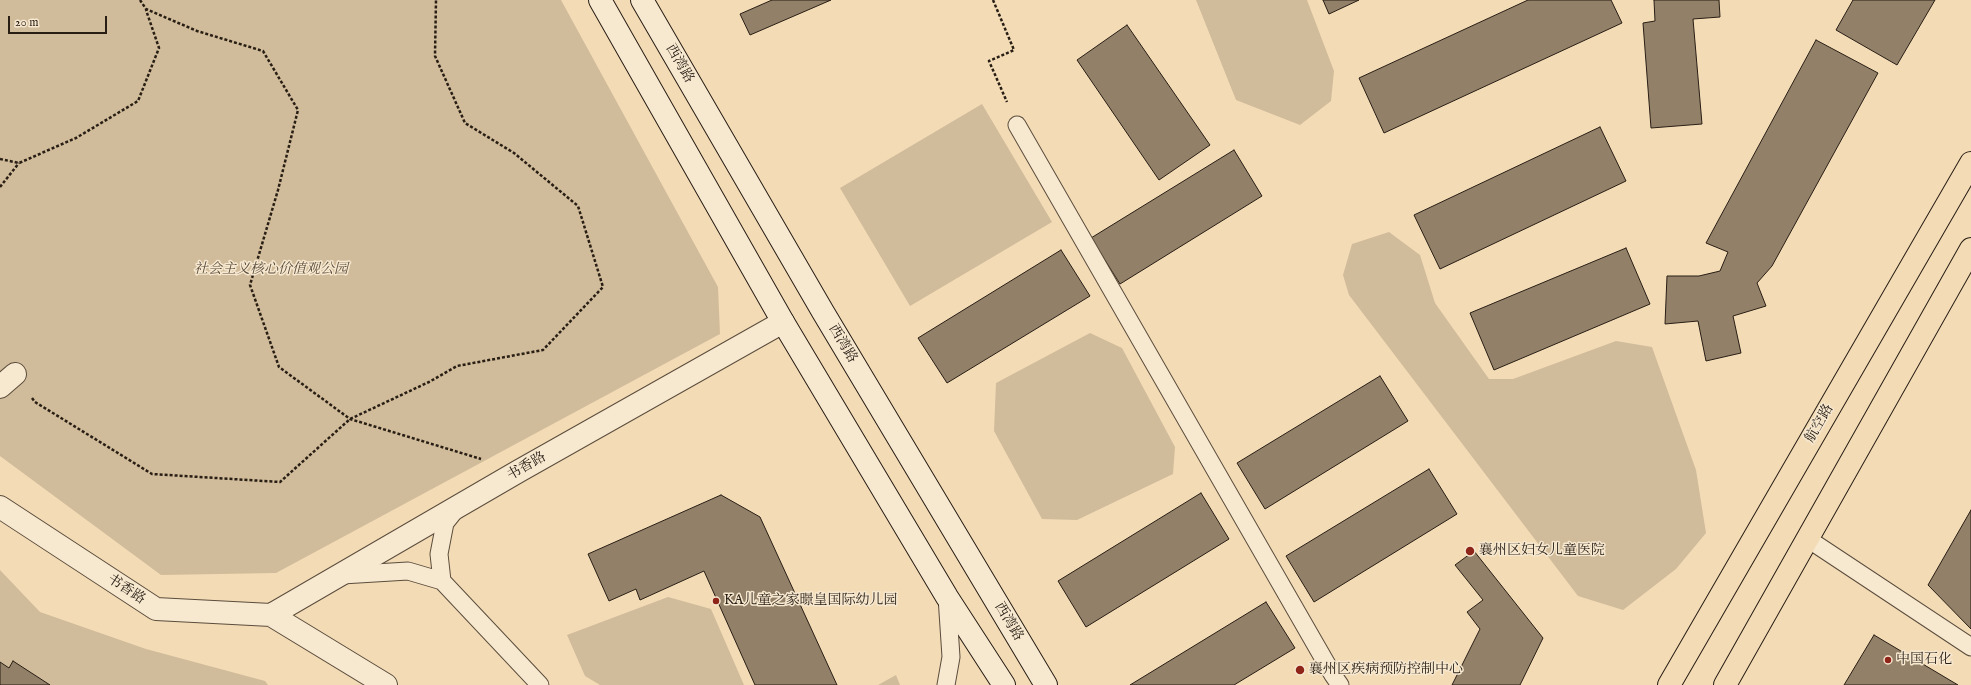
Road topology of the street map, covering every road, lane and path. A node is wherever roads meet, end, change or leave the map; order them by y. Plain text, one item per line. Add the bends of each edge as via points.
1 (140, 0) edge
2 (436, 0) edge
3 (600, 0) edge
4 (642, 0) edge
5 (994, 0) edge
6 (146, 9) junction
7 (1017, 125) joint
8 (0, 159) edge
9 (19, 163) junction
10 (1971, 163) edge
11 (0, 186) edge
12 (1971, 249) edge
13 (783, 322) junction
14 (7, 381) edge
15 (350, 419) junction
16 (519, 471) junction
17 (0, 507) edge
18 (457, 507) junction
19 (1808, 539) junction
20 (340, 575) junction
21 (442, 581) junction
22 (947, 597) junction
23 (271, 615) junction
24 (1971, 647) edge
25 (386, 685) edge
26 (540, 685) edge
27 (946, 685) edge
28 (1004, 685) edge
29 (1046, 685) edge
30 (1340, 685) edge
31 (1669, 685) edge
32 (1725, 685) edge

1 - 6 path
2 - 15 path via 435,56 465,123 514,153 578,206 604,287 543,350 457,366
3 - 13 main road
4 - 29 main road, 西湾路 via 827,319
5 - 7 path via 1014,50 989,61
6 - 9 path via 159,48 138,101 76,138
6 - 15 path via 196,31 263,51 298,110 250,286 279,367
7 - 30 lane
8 - 9 path
9 - 11 path
10 - 31 main road, 航空路
12 - 19 main road
13 - 16 main road, 书香路
13 - 22 main road
14 - 15 path via 35,402 152,474 280,482
15 - 16 path
16 - 18 main road, 书香路
17 - 23 main road, 书香路 via 156,609
18 - 20 main road, 书香路
18 - 21 lane via 445,523 439,554
19 - 24 lane
19 - 32 main road
20 - 21 lane via 408,571
20 - 23 main road, 书香路
21 - 26 lane
22 - 27 lane via 950,657
22 - 28 main road
23 - 25 main road, 书香路

